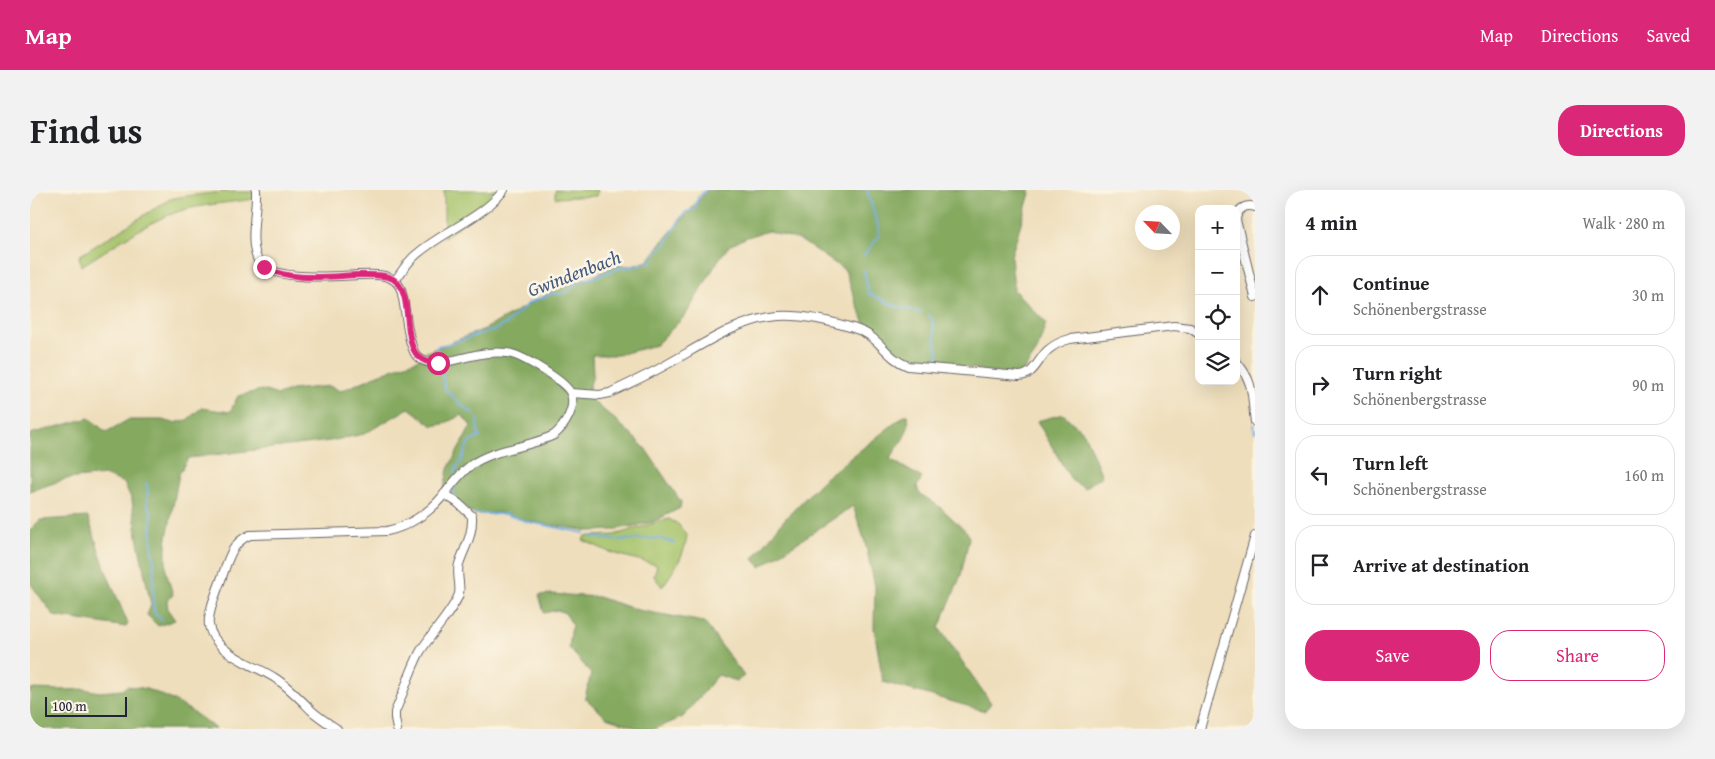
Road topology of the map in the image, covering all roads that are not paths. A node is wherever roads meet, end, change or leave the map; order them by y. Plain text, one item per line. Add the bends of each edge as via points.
1 (256, 190) edge
2 (504, 190) edge
3 (1255, 207) edge
4 (1240, 211) edge
5 (1240, 236) edge
6 (395, 281) junction
7 (1255, 297) edge
8 (1195, 331) edge
9 (1240, 366) edge
10 (1254, 387) edge
11 (571, 393) junction
12 (1255, 422) edge
13 (444, 494) junction
14 (1255, 536) edge
15 (337, 729) edge
16 (398, 729) edge
17 (1200, 729) edge

1 - 6 street via 254,248 258,261 264,267 292,275 376,275
2 - 6 street via 470,220 418,253
3 - 4 street via 1248,205
5 - 7 street
6 - 11 street via 403,294 413,349 420,359 438,363 497,353 514,354 560,382
8 - 11 street via 1174,326 1070,339 1050,348 1029,374 1019,376 908,366 862,332 812,318 778,316 736,327 610,393
9 - 10 street
10 - 12 street
11 - 13 street via 570,411 557,433 474,463
13 - 15 street via 415,520 395,530 250,535 239,540 227,562 208,624 214,639 230,653 276,678 321,719
13 - 16 street via 472,516 470,536 458,568 460,592 415,661 395,712
14 - 17 street

